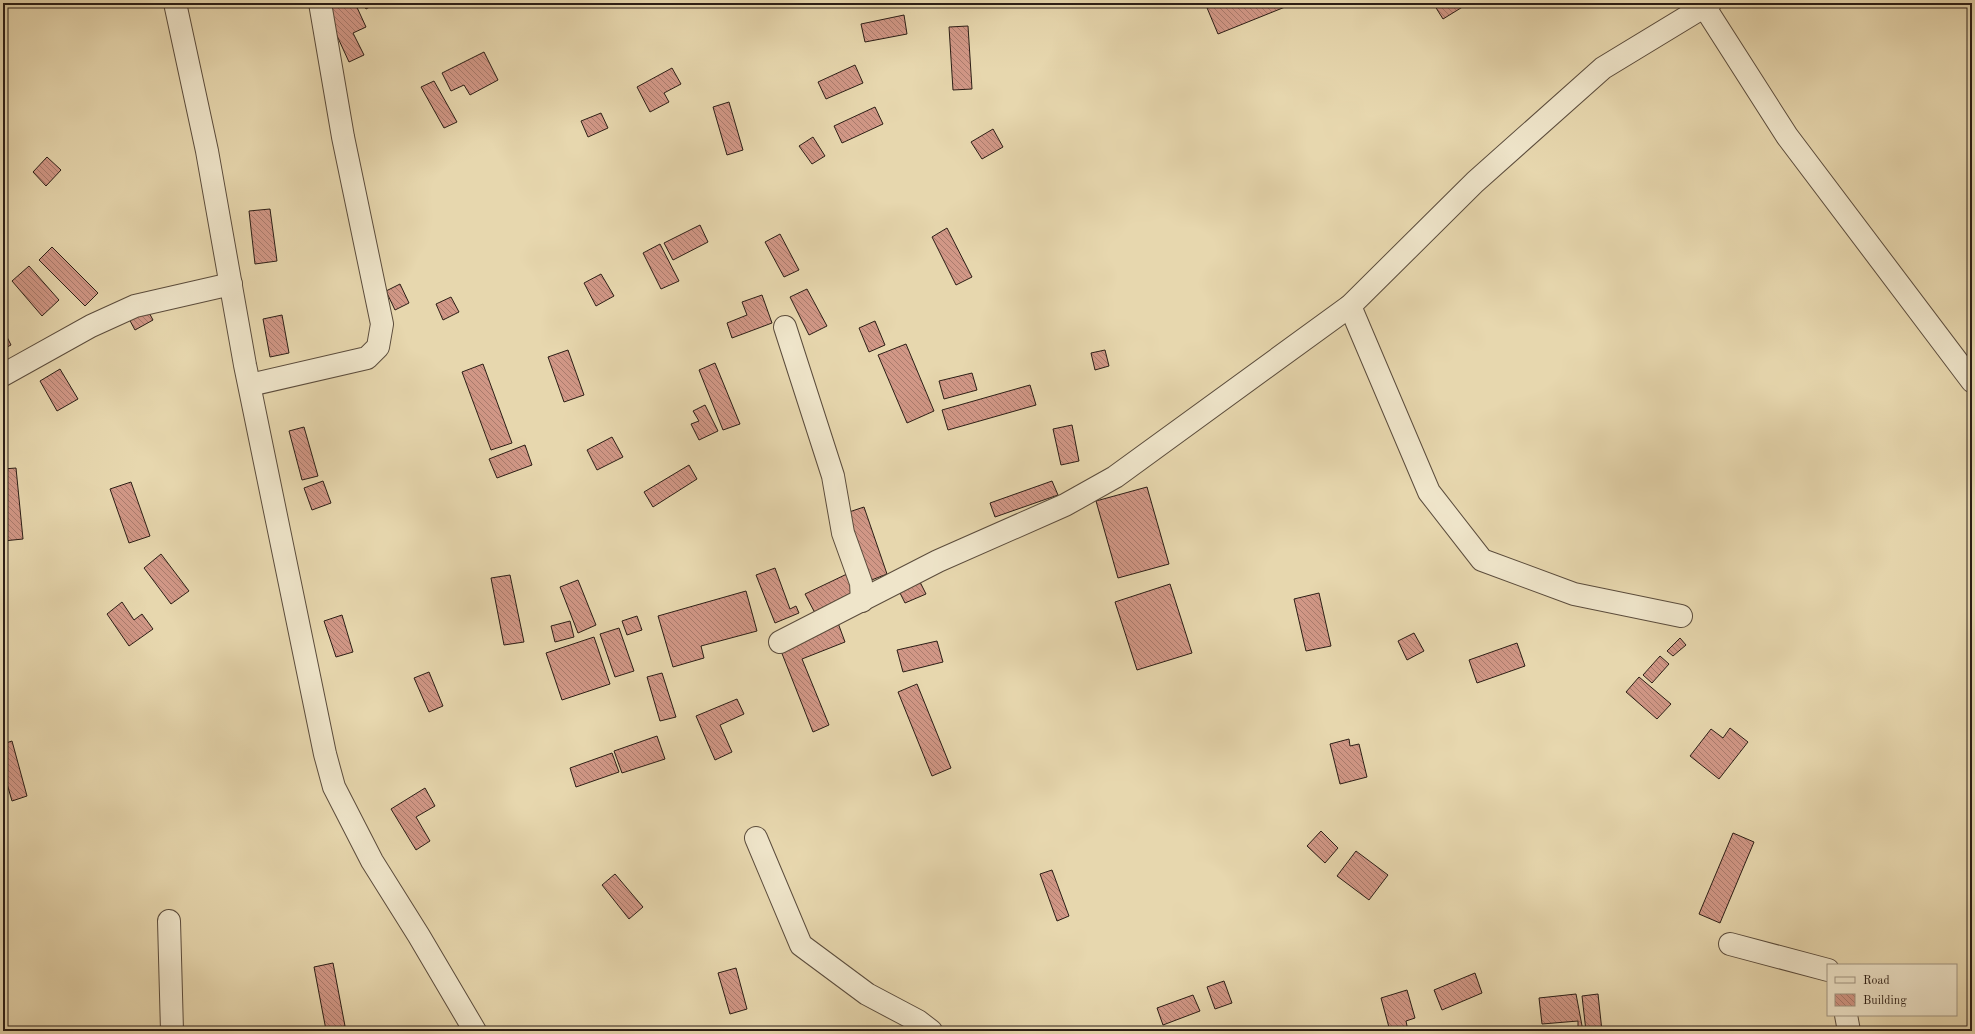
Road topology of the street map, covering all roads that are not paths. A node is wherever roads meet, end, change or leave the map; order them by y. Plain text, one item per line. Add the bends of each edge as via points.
1 (176, 3) edge
2 (320, 3) edge
3 (1706, 4) edge
4 (231, 284) junction
5 (1350, 306) junction
6 (785, 327) dead end
7 (3, 375) edge
8 (1972, 381) edge
9 (250, 385) junction
10 (862, 601) junction
11 (1681, 616) dead end
12 (780, 642) dead end
13 (756, 838) dead end
14 (169, 921) dead end
15 (1730, 944) dead end
16 (1827, 970) edge
17 (1846, 1016) edge
18 (172, 1031) edge
19 (475, 1031) edge
20 (931, 1031) edge
21 (1849, 1031) edge

1 - 4 street
2 - 9 street via 343,137 382,324 378,347 367,358
3 - 5 street via 1603,68 1475,182
3 - 8 street via 1739,62 1787,136
4 - 7 street via 135,306 91,326
4 - 9 street
5 - 10 street via 1115,477 1065,505 938,561
5 - 11 street via 1429,492 1482,560 1574,594
6 - 10 street via 833,476 843,533 861,583
9 - 19 street via 324,754 334,787 372,861
10 - 12 street
13 - 20 street via 801,945 866,994 918,1021
14 - 18 street
15 - 16 street
17 - 21 street

